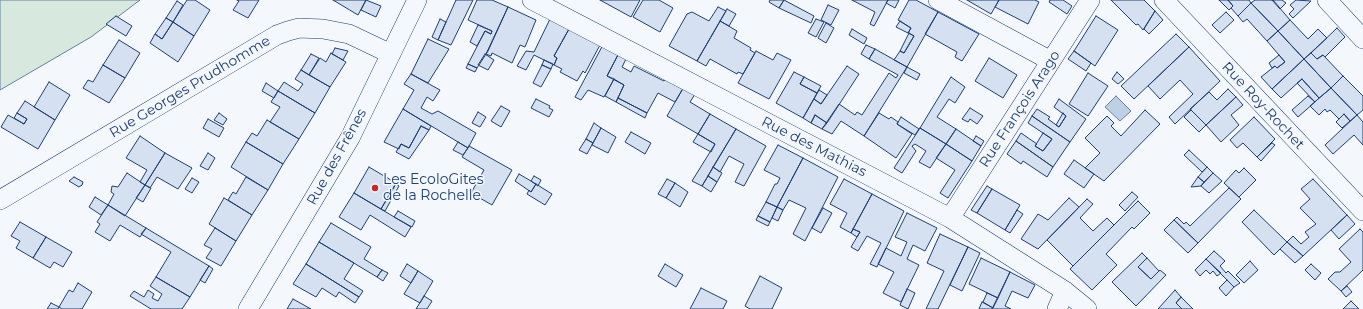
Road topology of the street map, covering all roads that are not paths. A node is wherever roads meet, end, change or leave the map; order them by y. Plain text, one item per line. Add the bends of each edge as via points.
1 (417, 0) edge
2 (532, 0) edge
3 (938, 0) edge
4 (1090, 0) edge
5 (1164, 0) edge
6 (1327, 0) edge
7 (1363, 39) edge
8 (391, 54) junction
9 (1051, 61) junction
10 (0, 200) edge
11 (1363, 211) edge
12 (950, 218) junction
13 (1065, 290) junction
14 (248, 309) edge
15 (1057, 309) edge
16 (1087, 309) edge

1 - 8 street, Rue des Frênes
2 - 12 street, Rue des Mathias
3 - 9 street
4 - 9 street, Rue François Arago
5 - 11 street, Rue Roy-Rochet
6 - 7 street
8 - 10 street, Rue Georges Prudhomme via 349,34 323,29 288,30
8 - 14 street, Rue des Frênes via 350,138
9 - 12 street, Rue François Arago
12 - 13 street, Rue des Mathias
13 - 15 street
13 - 16 street, Rue des Mathias

